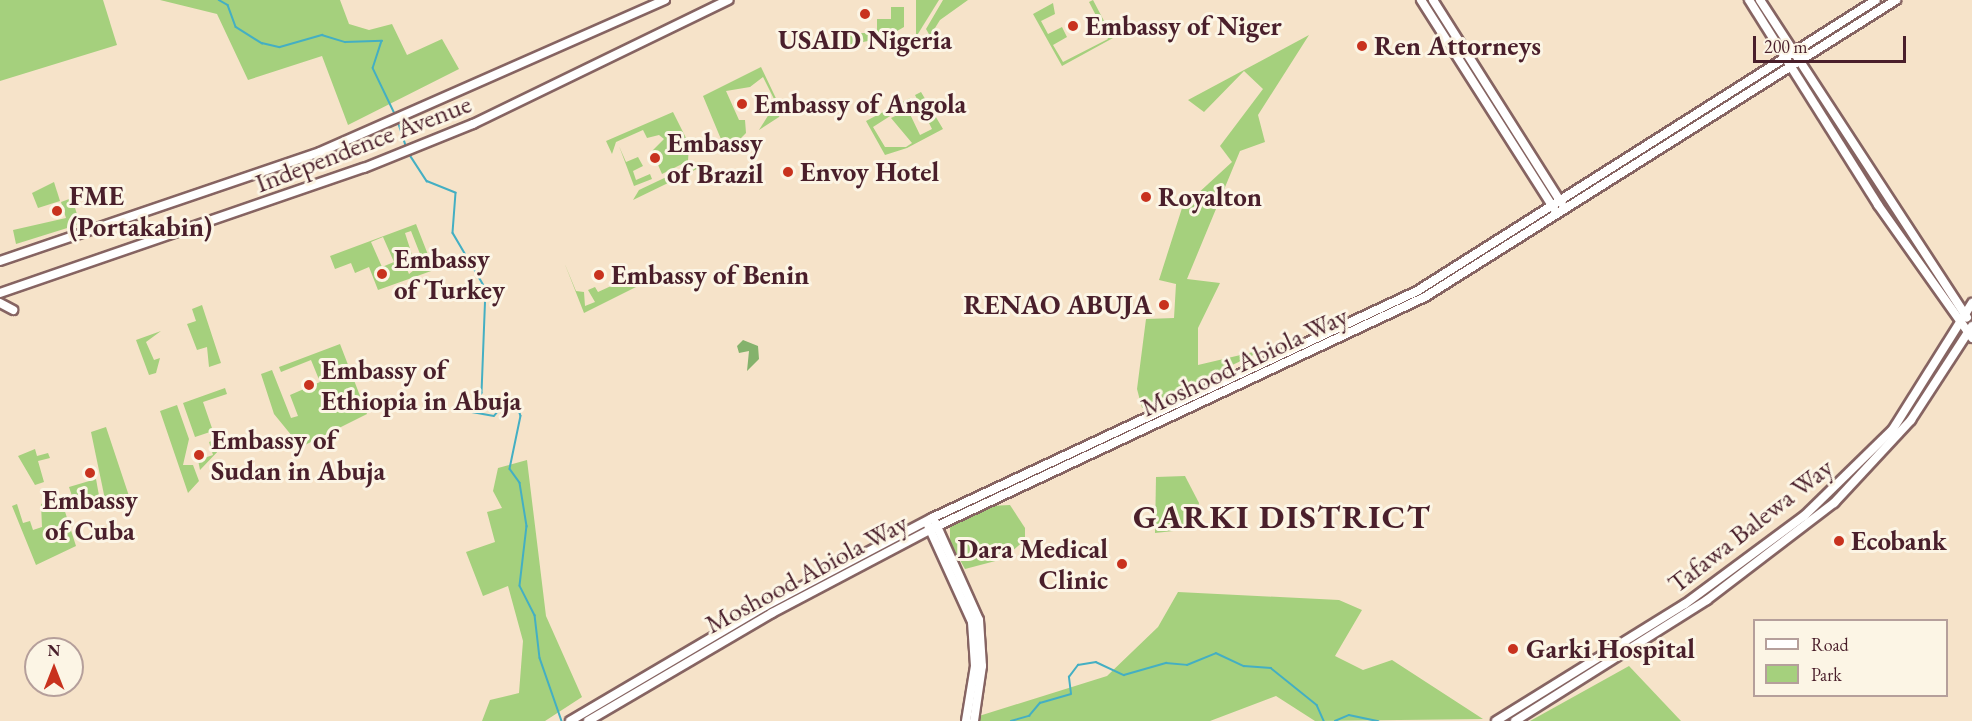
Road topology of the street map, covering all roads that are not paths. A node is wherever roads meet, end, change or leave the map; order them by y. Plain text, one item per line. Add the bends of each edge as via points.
1 (665, 0) edge
2 (728, 0) edge
3 (1421, 0) edge
4 (1433, 0) edge
5 (1749, 0) edge
6 (1760, 0) edge
7 (1876, 0) edge
8 (1896, 0) edge
9 (1793, 52) junction
10 (1785, 57) junction
11 (1799, 62) junction
12 (1791, 67) junction
13 (1560, 201) junction
14 (1552, 206) junction
15 (1562, 212) junction
16 (0, 261) edge
17 (0, 293) edge
18 (0, 303) edge
19 (1972, 303) edge
20 (13, 310) dead end
21 (1965, 316) junction
22 (1960, 324) junction
23 (1971, 330) edge
24 (929, 519) junction
25 (934, 528) junction
26 (972, 708) junction
27 (570, 721) edge
28 (588, 721) edge
29 (966, 721) edge
30 (974, 721) edge
31 (1496, 721) edge
32 (1515, 721) edge

1 - 16 main road, Independence Avenue via 370,131 198,197
2 - 17 main road, Independence Avenue via 384,160 169,239
3 - 14 main road
4 - 13 main road
5 - 10 main road
6 - 9 main road
7 - 9 main road, Moshood Abiola Way
8 - 11 main road, Moshood Abiola Way
9 - 10 main road, Moshood Abiola Way
9 - 11 main road
10 - 12 main road
10 - 13 main road, Moshood Abiola Way
11 - 12 main road, Moshood Abiola Way
11 - 21 main road
12 - 15 main road, Moshood Abiola Way
12 - 22 main road
13 - 14 main road, Moshood Abiola Way
13 - 15 main road
14 - 15 main road
14 - 24 main road, Moshood Abiola Way via 1381,311
15 - 25 main road, Moshood Abiola Way via 1371,327
18 - 20 main road
19 - 21 main road, Tafawa Balewa Way
21 - 22 main road, Tafawa Balewa Way
21 - 23 main road
22 - 23 main road
22 - 31 main road, Tafawa Balewa Way via 1893,429 1804,516 1685,604
23 - 32 main road, Tafawa Balewa Way via 1911,420 1834,502 1707,600
24 - 25 main road
24 - 27 main road, Moshood Abiola Way via 765,606
25 - 26 main road via 972,622
25 - 28 main road, Moshood Abiola Way via 772,613
26 - 29 main road
26 - 30 main road

